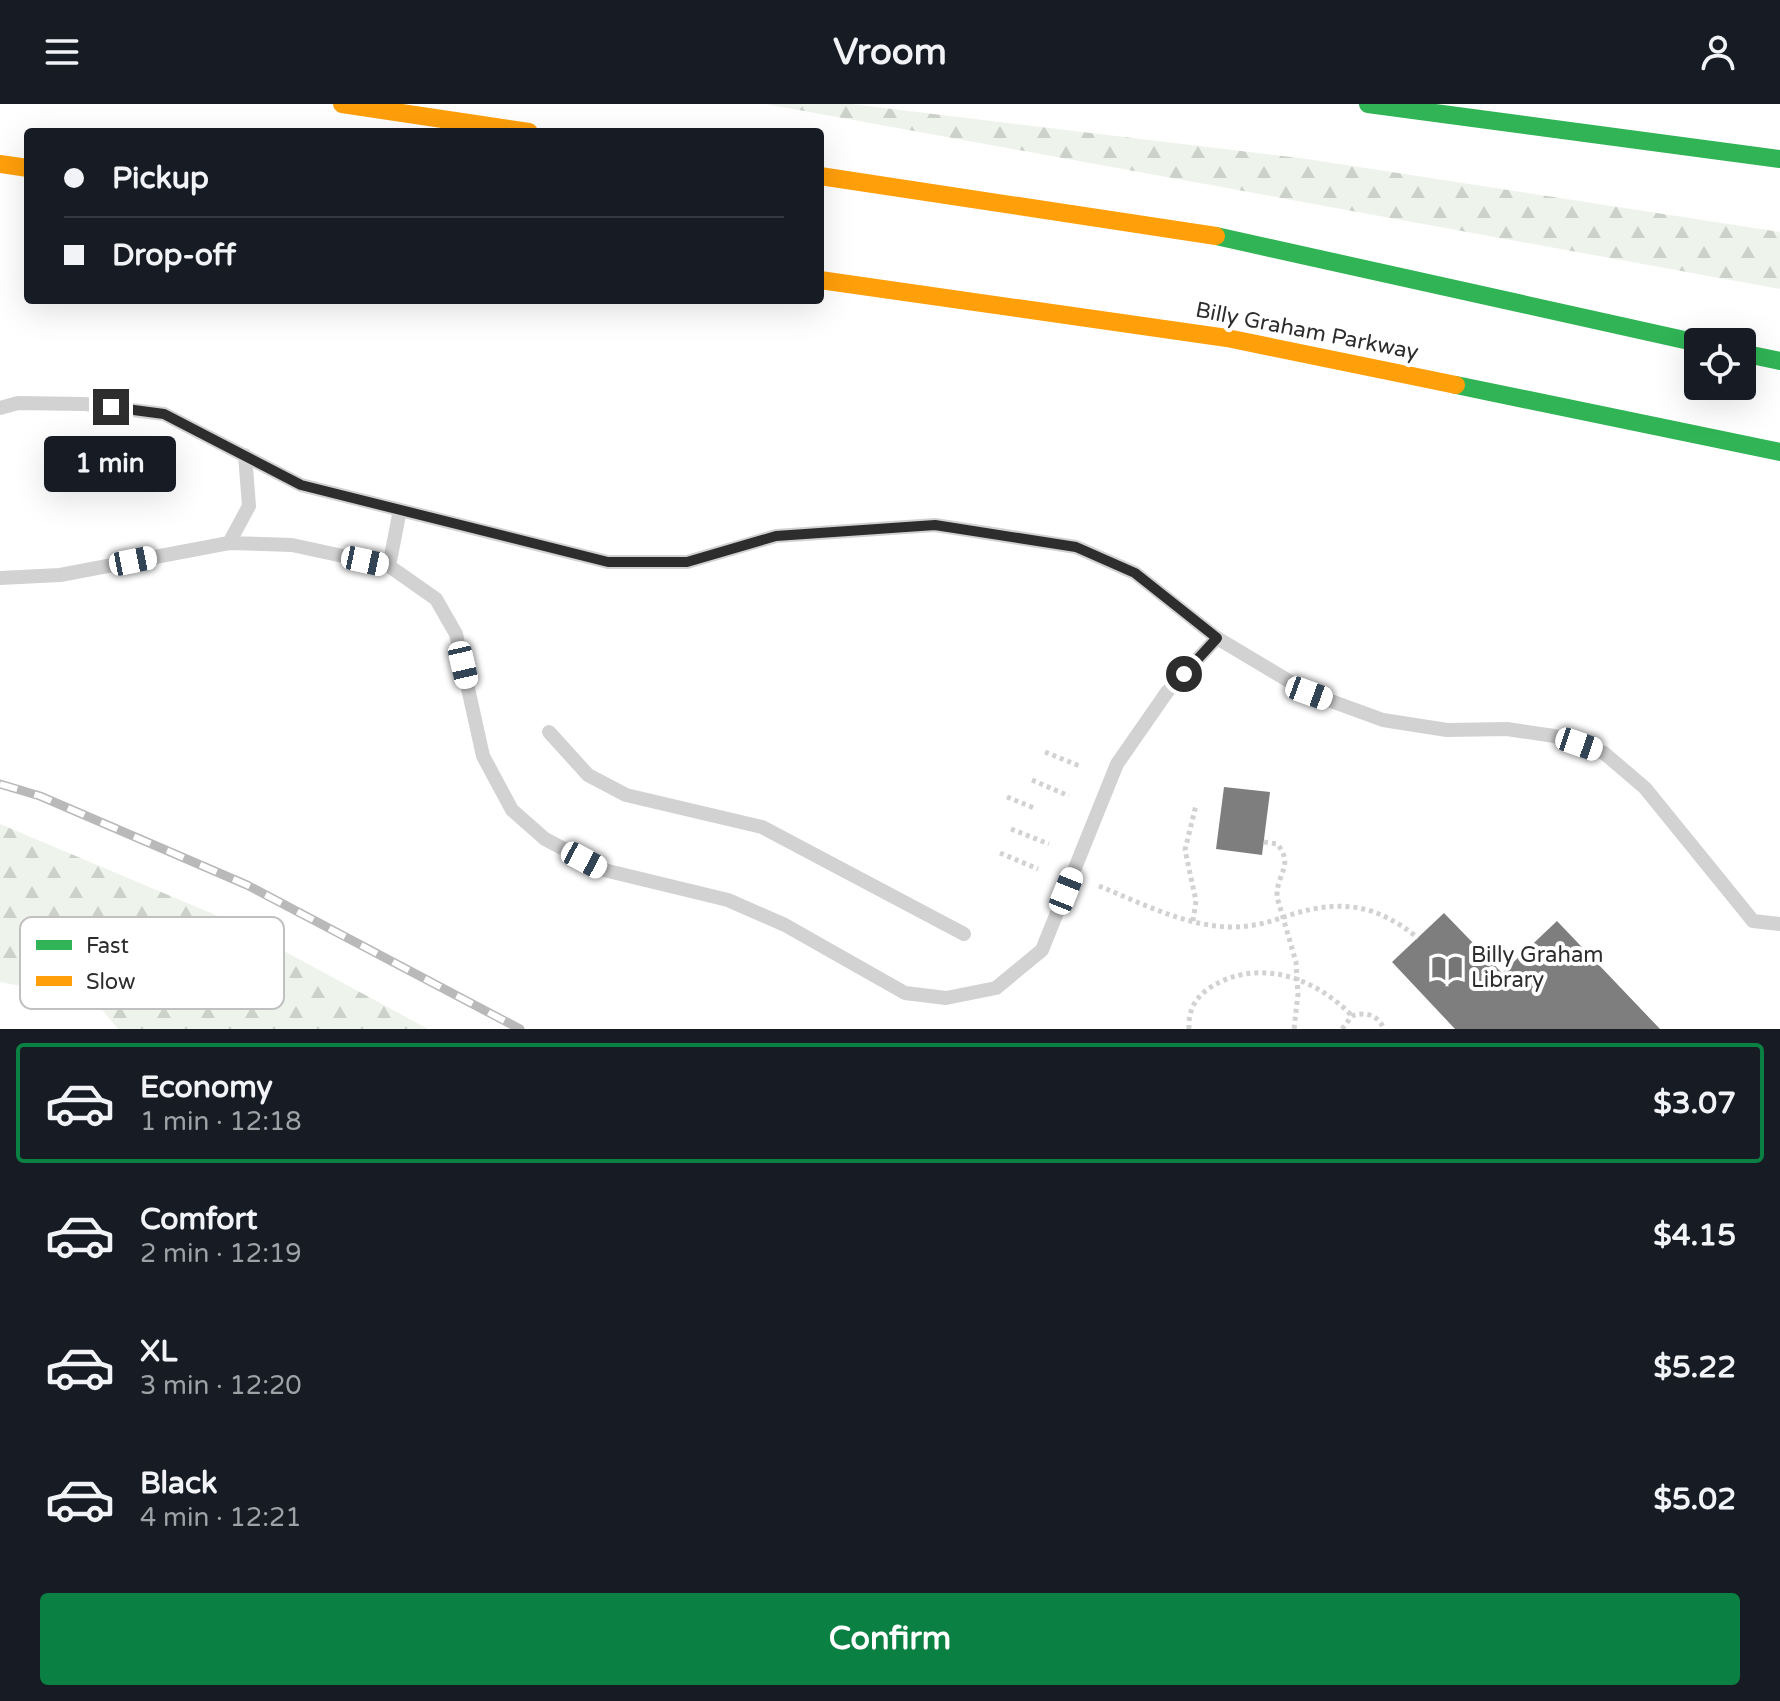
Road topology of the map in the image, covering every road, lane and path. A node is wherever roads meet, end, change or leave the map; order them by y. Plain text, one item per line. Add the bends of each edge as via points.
1 (342, 104) edge
2 (1368, 104) edge
3 (502, 128) edge
4 (1780, 159) edge
5 (0, 164) edge
6 (24, 167) edge
7 (824, 177) edge
8 (824, 281) edge
9 (1684, 340) edge
10 (1756, 356) edge
11 (1780, 361) edge
12 (0, 408) edge
13 (1780, 452) edge
14 (245, 455) junction
15 (400, 510) junction
16 (229, 543) junction
17 (389, 566) junction
18 (0, 578) edge
19 (1217, 638) junction
20 (549, 732) dead end
21 (1045, 752) dead end
22 (1082, 767) dead end
23 (1032, 780) dead end
24 (1069, 796) dead end
25 (1007, 797) dead end
26 (1196, 805) dead end
27 (1034, 808) dead end
28 (1011, 829) dead end
29 (1264, 842) dead end
30 (1049, 844) dead end
31 (1000, 853) dead end
32 (1038, 869) dead end
33 (1099, 886) dead end
34 (1284, 917) junction
35 (1193, 921) junction
36 (1780, 924) edge
37 (964, 934) dead end
38 (1418, 938) dead end
39 (1298, 979) junction
40 (1352, 1016) junction
41 (1189, 1029) edge
42 (1294, 1029) edge
43 (1342, 1029) edge
44 (1384, 1029) edge

1 - 3 main road
2 - 4 main road
5 - 6 main road
7 - 9 main road via 1244,240
8 - 13 main road, Billy Graham Parkway via 1227,338
10 - 11 main road
12 - 14 lane via 18,403 85,404 164,414
14 - 15 lane via 301,485
14 - 16 lane via 249,506
15 - 17 lane
15 - 19 lane via 608,562 687,562 776,536 935,525 1076,547 1135,573
16 - 17 lane via 292,545
16 - 18 lane via 60,575
17 - 19 lane via 436,599 456,634 483,756 512,810 545,839 604,870 728,900 785,925 905,993 946,998 996,988 1042,950 1117,764 1167,692
19 - 36 lane via 1309,693 1383,720 1554,736 1604,753 1645,788 1753,921
20 - 37 lane via 588,775 626,795 762,827
21 - 22 path
23 - 24 path
25 - 27 path
26 - 35 path via 1185,850 1196,901
28 - 30 path
29 - 34 path via 1277,844 1285,853 1277,888
31 - 32 path
33 - 35 path
34 - 35 path via 1240,927
34 - 38 path via 1348,905 1386,917
34 - 39 path
39 - 40 path via 1329,994
39 - 41 path via 1257,973 1222,981 1191,1007
39 - 42 path
40 - 43 path
40 - 44 path via 1366,1013

